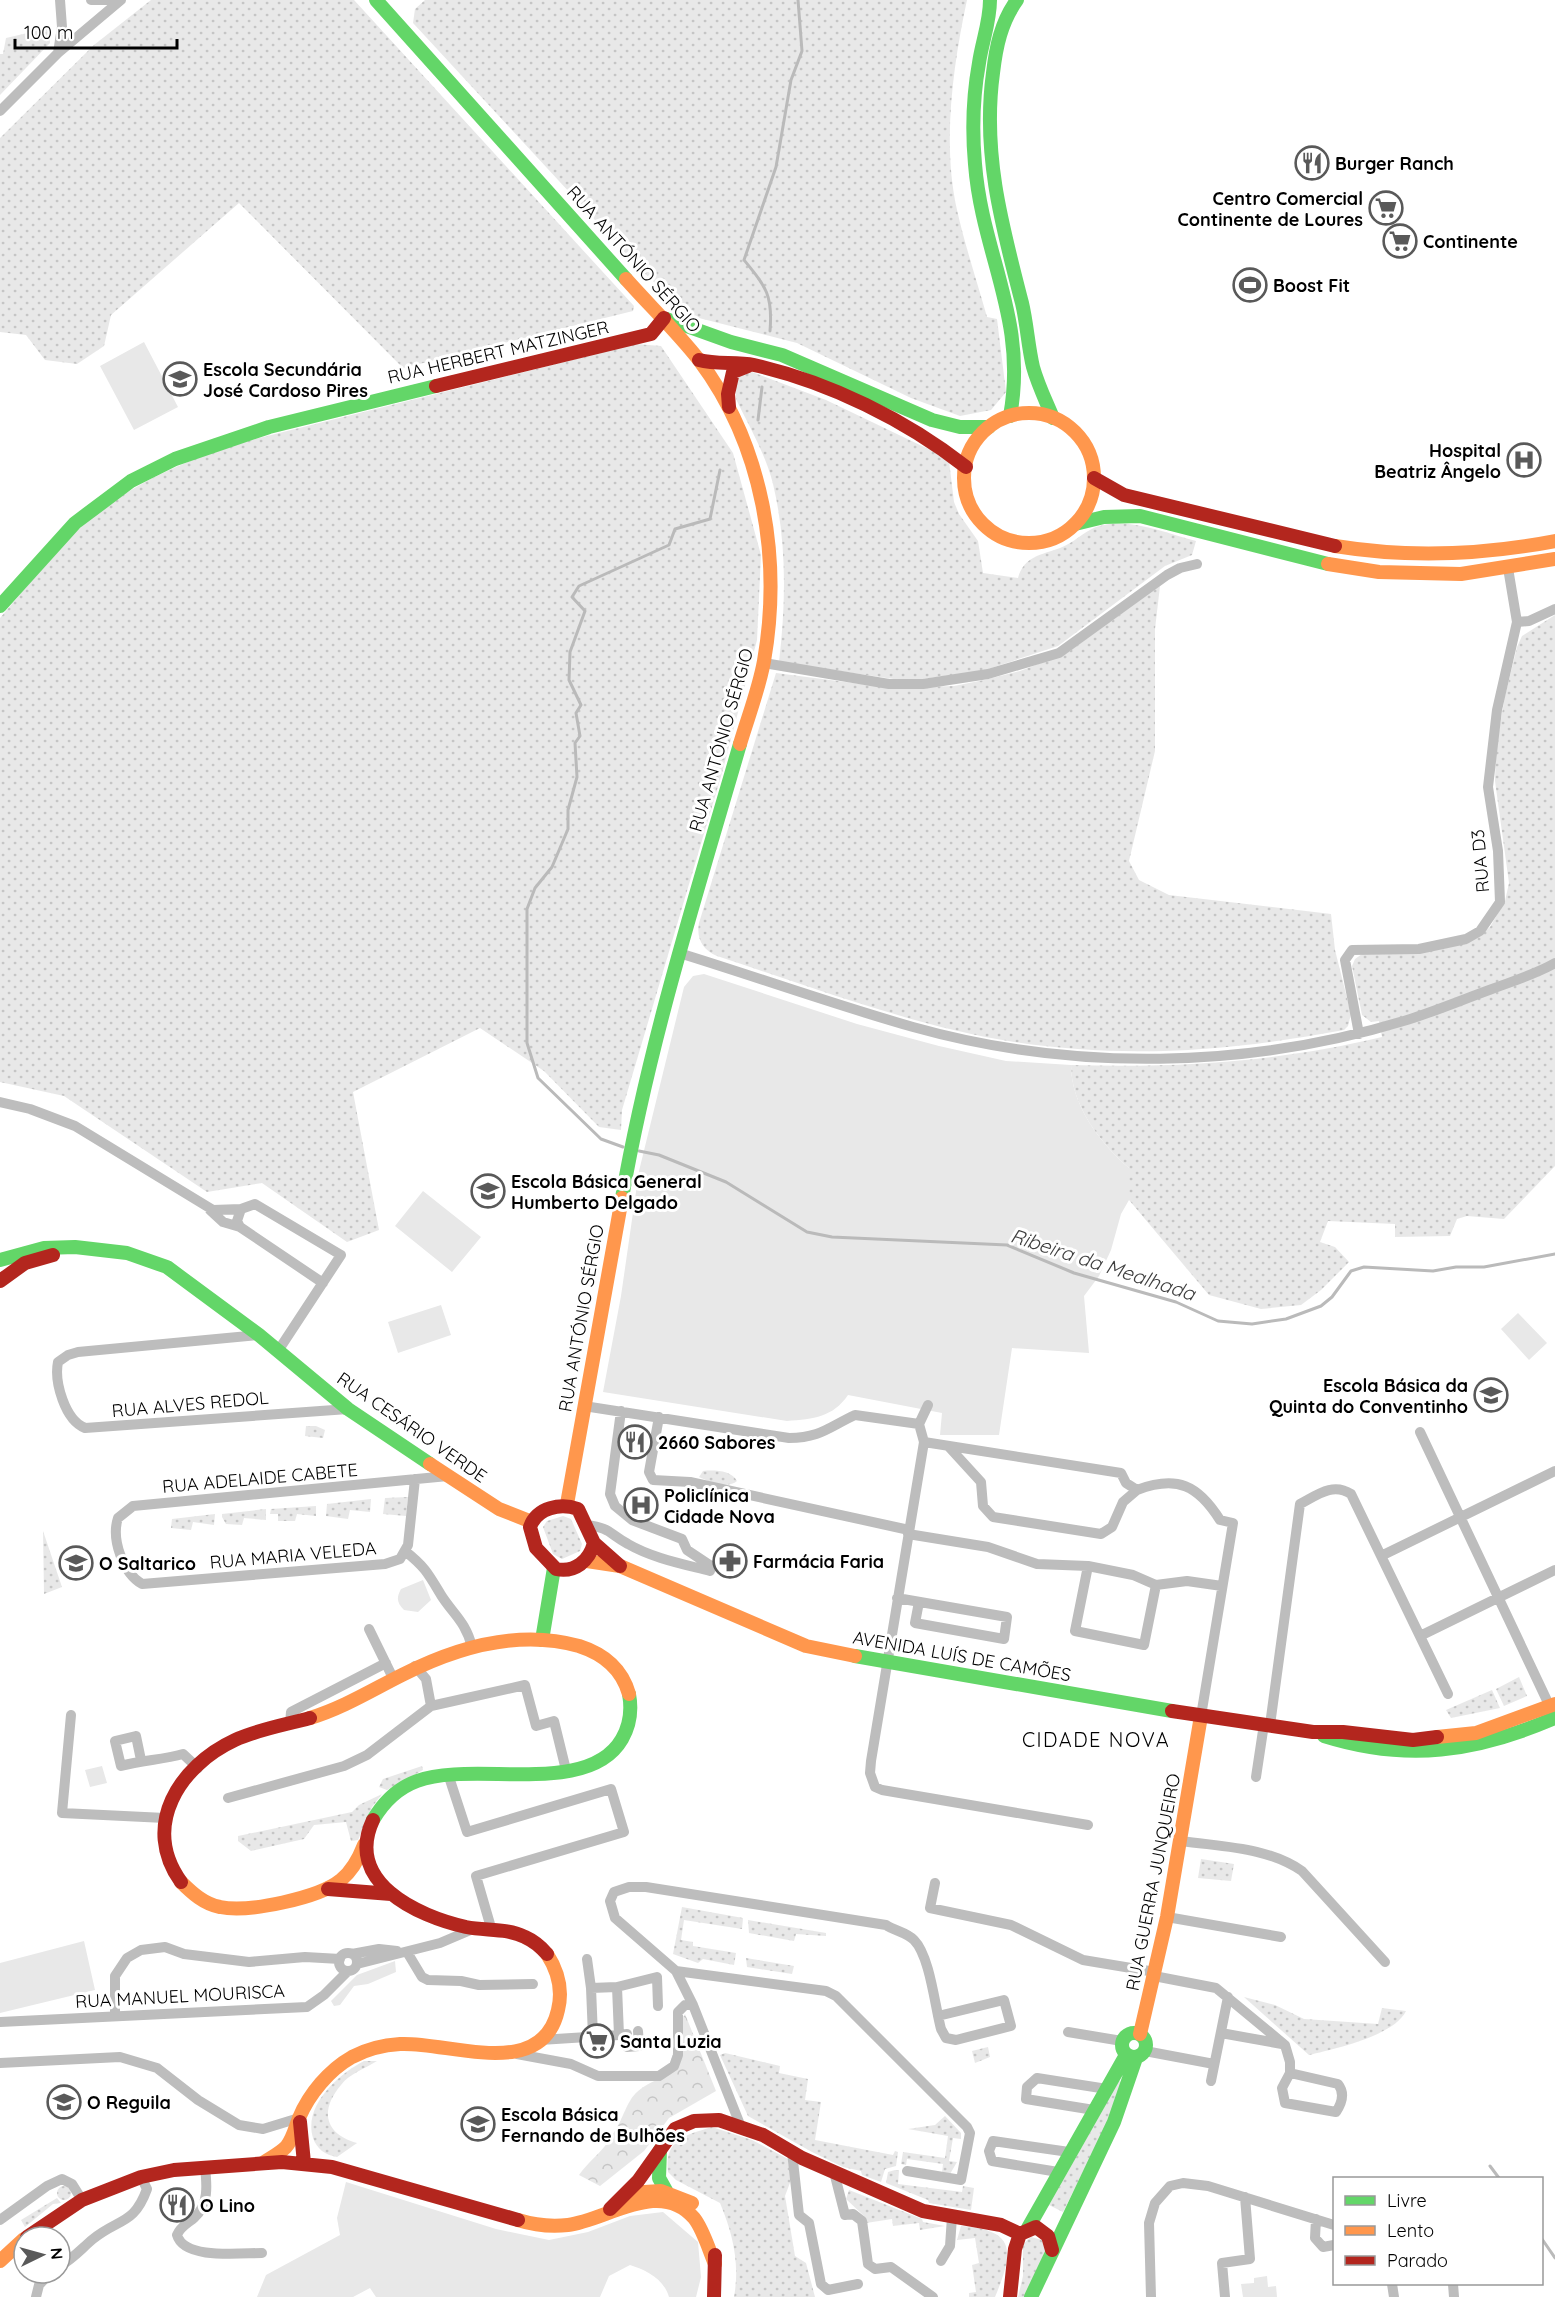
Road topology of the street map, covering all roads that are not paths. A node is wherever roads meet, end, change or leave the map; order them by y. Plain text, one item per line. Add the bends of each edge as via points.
1 (60, 0) edge
2 (92, 0) edge
3 (113, 0) edge
4 (121, 0) edge
5 (376, 0) edge
6 (990, 0) edge
7 (1017, 0) edge
8 (58, 53) junction
9 (0, 111) edge
10 (664, 318) junction
11 (731, 342) junction
12 (699, 360) junction
13 (752, 365) junction
14 (729, 407) junction
15 (1010, 416) junction
16 (1053, 418) junction
17 (989, 427) junction
18 (966, 466) junction
19 (1094, 478) junction
20 (1075, 524) junction
21 (1555, 540) edge
22 (1555, 559) edge
23 (1197, 564) dead end
24 (1508, 568) junction
25 (0, 606) edge
26 (1555, 609) edge
27 (1517, 622) junction
28 (764, 663) junction
29 (679, 952) junction
30 (1555, 963) edge
31 (1359, 1034) junction
32 (0, 1102) edge
33 (205, 1206) junction
34 (241, 1209) junction
35 (240, 1227) junction
36 (86, 1247) junction
37 (0, 1260) edge
38 (0, 1281) edge
39 (323, 1283) junction
40 (259, 1335) junction
41 (278, 1351) junction
42 (928, 1405) dead end
43 (584, 1406) junction
44 (348, 1409) junction
45 (621, 1411) junction
46 (658, 1417) junction
47 (919, 1424) junction
48 (1420, 1432) dead end
49 (924, 1442) junction
50 (949, 1447) junction
51 (1555, 1471) edge
52 (448, 1476) junction
53 (415, 1479) junction
54 (1137, 1490) junction
55 (567, 1504) junction
56 (1460, 1517) junction
57 (532, 1522) junction
58 (586, 1525) junction
59 (909, 1532) junction
60 (594, 1543) junction
61 (405, 1551) junction
62 (122, 1556) joint
63 (1381, 1556) junction
64 (587, 1561) junction
65 (620, 1566) junction
66 (1088, 1566) junction
67 (554, 1568) junction
68 (1555, 1570) edge
69 (1156, 1585) junction
70 (1222, 1586) junction
71 (897, 1598) junction
72 (1498, 1598) junction
73 (919, 1602) junction
74 (369, 1629) dead end
75 (1420, 1636) junction
76 (542, 1640) junction
77 (472, 1647) junction
78 (886, 1662) junction
79 (386, 1663) junction
80 (415, 1666) junction
81 (393, 1678) junction
82 (1448, 1694) dead end
83 (431, 1706) junction
84 (1554, 1711) edge
85 (71, 1715) dead end
86 (1202, 1716) junction
87 (290, 1724) junction
88 (1267, 1725) junction
89 (141, 1760) dead end
90 (198, 1768) junction
91 (566, 1770) junction
92 (449, 1777) junction
93 (1256, 1777) dead end
94 (228, 1798) dead end
95 (165, 1818) junction
96 (1088, 1825) dead end
97 (1182, 1841) junction
98 (364, 1845) junction
99 (935, 1882) dead end
100 (325, 1889) junction
101 (391, 1894) junction
102 (1167, 1917) junction
103 (473, 1929) junction
104 (492, 1931) junction
105 (1281, 1937) dead end
106 (406, 1952) junction
107 (587, 1959) dead end
108 (1385, 1962) dead end
109 (352, 1963) junction
110 (676, 1971) junction
111 (1154, 1974) junction
112 (533, 1984) dead end
113 (617, 1987) junction
114 (591, 1988) junction
115 (1228, 1997) junction
116 (693, 2005) junction
117 (658, 2006) dead end
118 (115, 2015) junction
119 (938, 2016) junction
120 (0, 2022) edge
121 (638, 2031) dead end
122 (1068, 2031) dead end
123 (1221, 2033) junction
124 (619, 2034) junction
125 (593, 2036) junction
126 (540, 2040) junction
127 (1285, 2044) junction
128 (1132, 2051) junction
129 (517, 2054) junction
130 (0, 2063) edge
131 (1214, 2064) junction
132 (1290, 2073) junction
133 (1210, 2081) dead end
134 (1107, 2089) junction
135 (1094, 2110) junction
136 (299, 2118) junction
137 (741, 2127) junction
138 (292, 2139) junction
139 (661, 2147) junction
140 (792, 2152) junction
141 (1069, 2152) junction
142 (262, 2163) junction
143 (299, 2163) junction
144 (205, 2167) junction
145 (907, 2171) dead end
146 (834, 2172) junction
147 (1058, 2172) junction
148 (141, 2177) junction
149 (665, 2190) junction
150 (628, 2193) junction
151 (1245, 2197) junction
152 (82, 2200) junction
153 (675, 2204) junction
154 (606, 2214) junction
155 (952, 2217) junction
156 (1316, 2219) junction
157 (0, 2220) edge
158 (1333, 2224) edge
159 (45, 2225) edge
160 (1024, 2231) junction
161 (1333, 2245) edge
162 (12, 2250) edge
163 (1052, 2250) junction
164 (262, 2253) dead end
165 (72, 2259) edge
166 (0, 2260) edge
167 (941, 2261) dead end
168 (715, 2264) junction
169 (1152, 2275) junction
170 (858, 2284) dead end
171 (714, 2297) edge
172 (933, 2297) edge
173 (1010, 2297) edge
174 (1031, 2297) edge
175 (1144, 2297) edge
176 (1151, 2297) edge
177 (1157, 2297) edge
178 (1225, 2297) edge

1 - 8 street via 62,27
2 - 3 street
4 - 8 street
5 - 10 street, RUA ANTÓNIO SÉRGIO
6 - 15 street via 978,66 974,143 981,206 1015,350 1018,384
7 - 16 street via 1003,22 993,70 988,107 989,161 997,213 1026,320 1034,370
8 - 9 street
10 - 11 street
10 - 12 street, RUA ANTÓNIO SÉRGIO
10 - 25 street, RUA HERBERT MATZINGER via 651,334 269,427 175,459 131,481 75,523
11 - 12 street
11 - 17 street via 782,355 932,420 960,427
12 - 13 street
12 - 14 street, RUA ANTÓNIO SÉRGIO
13 - 14 street via 734,372
13 - 18 street via 805,382 882,415 946,449
14 - 28 street, RUA ANTÓNIO SÉRGIO via 762,509 771,567
15 - 16 street via 1033,412
15 - 17 street
16 - 19 street via 1083,442
17 - 18 street via 978,438
18 - 20 street via 965,489 973,510 986,527 1005,539 1042,542 1063,534
19 - 20 street via 1089,503
19 - 21 street via 1124,495 1313,543 1362,551 1451,555
20 - 24 street via 1104,517 1140,516 1331,566 1379,572 1428,575
22 - 24 street
23 - 28 street via 1167,575 1059,652 987,674 923,684 890,684
24 - 27 street, RUA D3
26 - 27 street
27 - 31 street, RUA D3 via 1489,767 1500,903 1480,931 1466,939 1419,949 1352,950 1345,960
28 - 29 street, RUA ANTÓNIO SÉRGIO
29 - 31 street via 915,1027 1032,1051 1122,1059 1178,1059 1254,1053
29 - 43 street, RUA ANTÓNIO SÉRGIO via 638,1106
30 - 31 street via 1425,1014
32 - 33 street via 30,1109 100,1138
33 - 34 street via 220,1211
33 - 35 street via 223,1222
34 - 35 street via 237,1221
34 - 39 street via 255,1204 341,1255
35 - 39 street
36 - 37 street via 45,1248
36 - 38 street via 25,1263
36 - 40 street, RUA CESÁRIO VERDE via 127,1253 167,1267
39 - 41 street
40 - 41 street, RUA CESÁRIO VERDE
40 - 44 street, RUA ALVES REDOL via 78,1352 58,1362 56,1375 73,1419 85,1428
41 - 44 street, RUA CESÁRIO VERDE
42 - 47 street
43 - 45 street
43 - 55 street, RUA ANTÓNIO SÉRGIO
44 - 52 street, RUA CESÁRIO VERDE
45 - 46 street
45 - 58 street via 610,1494 615,1506 632,1520 682,1539 687,1550 711,1566 710,1571 628,1544 607,1527
46 - 47 street via 789,1438 827,1432 855,1414
46 - 59 street via 649,1472 653,1480 690,1482
47 - 49 street
48 - 56 street
49 - 50 street
49 - 59 street
50 - 54 street via 1121,1473 1126,1483
50 - 54 street via 981,1482 983,1506 993,1517 1101,1534 1112,1527 1123,1502
51 - 56 street
52 - 53 street, RUA ADELAIDE CABETE
52 - 57 street, RUA CESÁRIO VERDE via 500,1509
53 - 61 street
53 - 62 street, RUA ADELAIDE CABETE via 133,1506 118,1518 115,1527
54 - 70 street, RUA GUERRA JUNQUEIRO via 1155,1483 1179,1483 1199,1492 1220,1520 1233,1522
55 - 57 street via 544,1510
55 - 58 street via 578,1509
56 - 63 street
56 - 72 street
57 - 67 street via 530,1532 540,1554
58 - 60 street
59 - 66 street via 988,1547 1037,1564
59 - 71 street
60 - 64 street
60 - 65 street
61 - 62 street, RUA MARIA VELEDA via 400,1559 385,1564 156,1584 142,1584 132,1578
61 - 77 street via 424,1566 456,1611
63 - 75 street
63 - 88 street via 1351,1494 1341,1488 1330,1488 1300,1504
64 - 65 street
64 - 67 street via 563,1570
65 - 78 street, AVENIDA LUÍS DE CAMÕES via 806,1646
66 - 69 street via 1133,1575
66 - 69 street via 1075,1631 1144,1645
67 - 76 street
68 - 72 street
69 - 70 street via 1188,1581
70 - 86 street, RUA GUERRA JUNQUEIRO
71 - 73 street
71 - 78 street
72 - 75 street
72 - 84 street
73 - 73 street via 915,1623 1004,1639 1007,1617
74 - 79 street
75 - 82 street
76 - 77 street
76 - 91 street via 582,1647 607,1659 624,1678 629,1692 629,1722 614,1751 591,1766
77 - 80 street
78 - 86 street, AVENIDA LUÍS DE CAMÕES
78 - 96 street via 871,1761 875,1787
79 - 81 street
79 - 87 street via 291,1712
80 - 81 street
80 - 83 street via 426,1678
81 - 87 street via 329,1711
83 - 91 street via 525,1685 536,1726 554,1721
83 - 94 street via 367,1755 344,1766
84 - 88 street, AVENIDA LUÍS DE CAMÕES via 1476,1733 1413,1740
85 - 95 street via 62,1813
86 - 88 street, AVENIDA LUÍS DE CAMÕES
86 - 97 street, RUA GUERRA JUNQUEIRO
87 - 90 street via 240,1737
88 - 93 street
89 - 90 street via 183,1755
90 - 95 street via 171,1800
91 - 92 street
92 - 98 street via 420,1780 396,1792 381,1808
92 - 104 street via 467,1832 611,1789 624,1832 476,1876
95 - 100 street via 166,1850 174,1871 200,1899 217,1906 252,1908
97 - 102 street, RUA GUERRA JUNQUEIRO
97 - 108 street via 1268,1853 1287,1861 1302,1871
98 - 100 street via 352,1870
98 - 101 street via 368,1871
99 - 111 street via 930,1908 1011,1925 1083,1960
100 - 101 street
101 - 103 street via 437,1918
102 - 105 street
102 - 111 street, RUA GUERRA JUNQUEIRO
103 - 104 street
103 - 106 street
104 - 126 street via 523,1935 544,1950 558,1972 562,1987 557,2017
106 - 109 street
106 - 112 street via 428,1980 479,1985
107 - 114 street
109 - 118 street, RUA MANUEL MOURISCA via 324,1995 307,2007
109 - 118 street via 341,1967 340,1959 305,1957 249,1962 184,1954 165,1947 141,1950 127,1958 115,1976
110 - 116 street
110 - 119 street via 615,1918 610,1901 614,1892 646,1887 886,1925 907,1934 923,1954
110 - 145 street via 826,1991 836,1996 970,2133 961,2180
111 - 115 street via 1216,1988
111 - 128 street, RUA GUERRA JUNQUEIRO via 1140,2034 1127,2035
113 - 114 street
113 - 117 street via 657,1977
113 - 124 street
114 - 125 street
115 - 123 street
115 - 127 street
116 - 129 street via 685,2005 678,2012 678,2055 674,2066 659,2076 598,2076 571,2064
116 - 137 street
118 - 120 street, RUA MANUEL MOURISCA
119 - 119 street via 946,2038 956,2040 1011,2026 1004,2000
121 - 124 street via 639,2046 627,2047 627,2034
122 - 128 street
123 - 127 street
123 - 131 street
124 - 125 street
125 - 126 street
126 - 129 street
127 - 132 street
128 - 131 street
128 - 134 street
128 - 163 street via 1114,2122
129 - 136 street via 486,2054 419,2043 380,2046 352,2056 332,2069
130 - 136 street via 120,2057 157,2068 239,2125 263,2129
131 - 133 street
132 - 132 street via 1282,2088 1285,2103 1336,2112 1342,2101 1338,2084
134 - 135 street
134 - 135 street via 1037,2078 1027,2087 1026,2099
135 - 141 street
136 - 138 street
136 - 143 street
137 - 139 street via 719,2120 694,2121 675,2129
137 - 140 street
138 - 142 street
138 - 143 street
139 - 149 street via 658,2172
139 - 150 street
140 - 146 street
140 - 170 street via 799,2216 809,2223 821,2284 828,2290
141 - 147 street
141 - 147 street via 1005,2141 993,2141 989,2151 992,2161
142 - 143 street
142 - 144 street
143 - 154 street via 402,2185 533,2225 569,2225
144 - 148 street
144 - 164 street via 207,2192 196,2216 179,2230 182,2246 194,2252
146 - 155 street via 923,2211
146 - 172 street via 845,2215 853,2214 861,2221 868,2265 875,2269 891,2267
147 - 160 street
148 - 152 street
148 - 165 street via 147,2189 138,2210 93,2239
149 - 150 street
149 - 153 street
149 - 168 street via 680,2195 705,2215 714,2239
150 - 154 street
151 - 156 street
151 - 169 street via 1194,2183 1170,2186 1155,2203 1149,2223
151 - 178 street via 1250,2259 1222,2263
152 - 157 street via 72,2184 62,2179
152 - 159 street
153 - 154 street via 651,2200
153 - 168 street via 694,2218
155 - 160 street
155 - 167 street via 950,2246
156 - 158 street
156 - 161 street via 1316,2238 1323,2247
160 - 163 street via 1036,2227 1044,2231
160 - 173 street via 1015,2244
162 - 166 street
163 - 174 street
168 - 171 street
169 - 175 street
169 - 176 street
169 - 177 street

